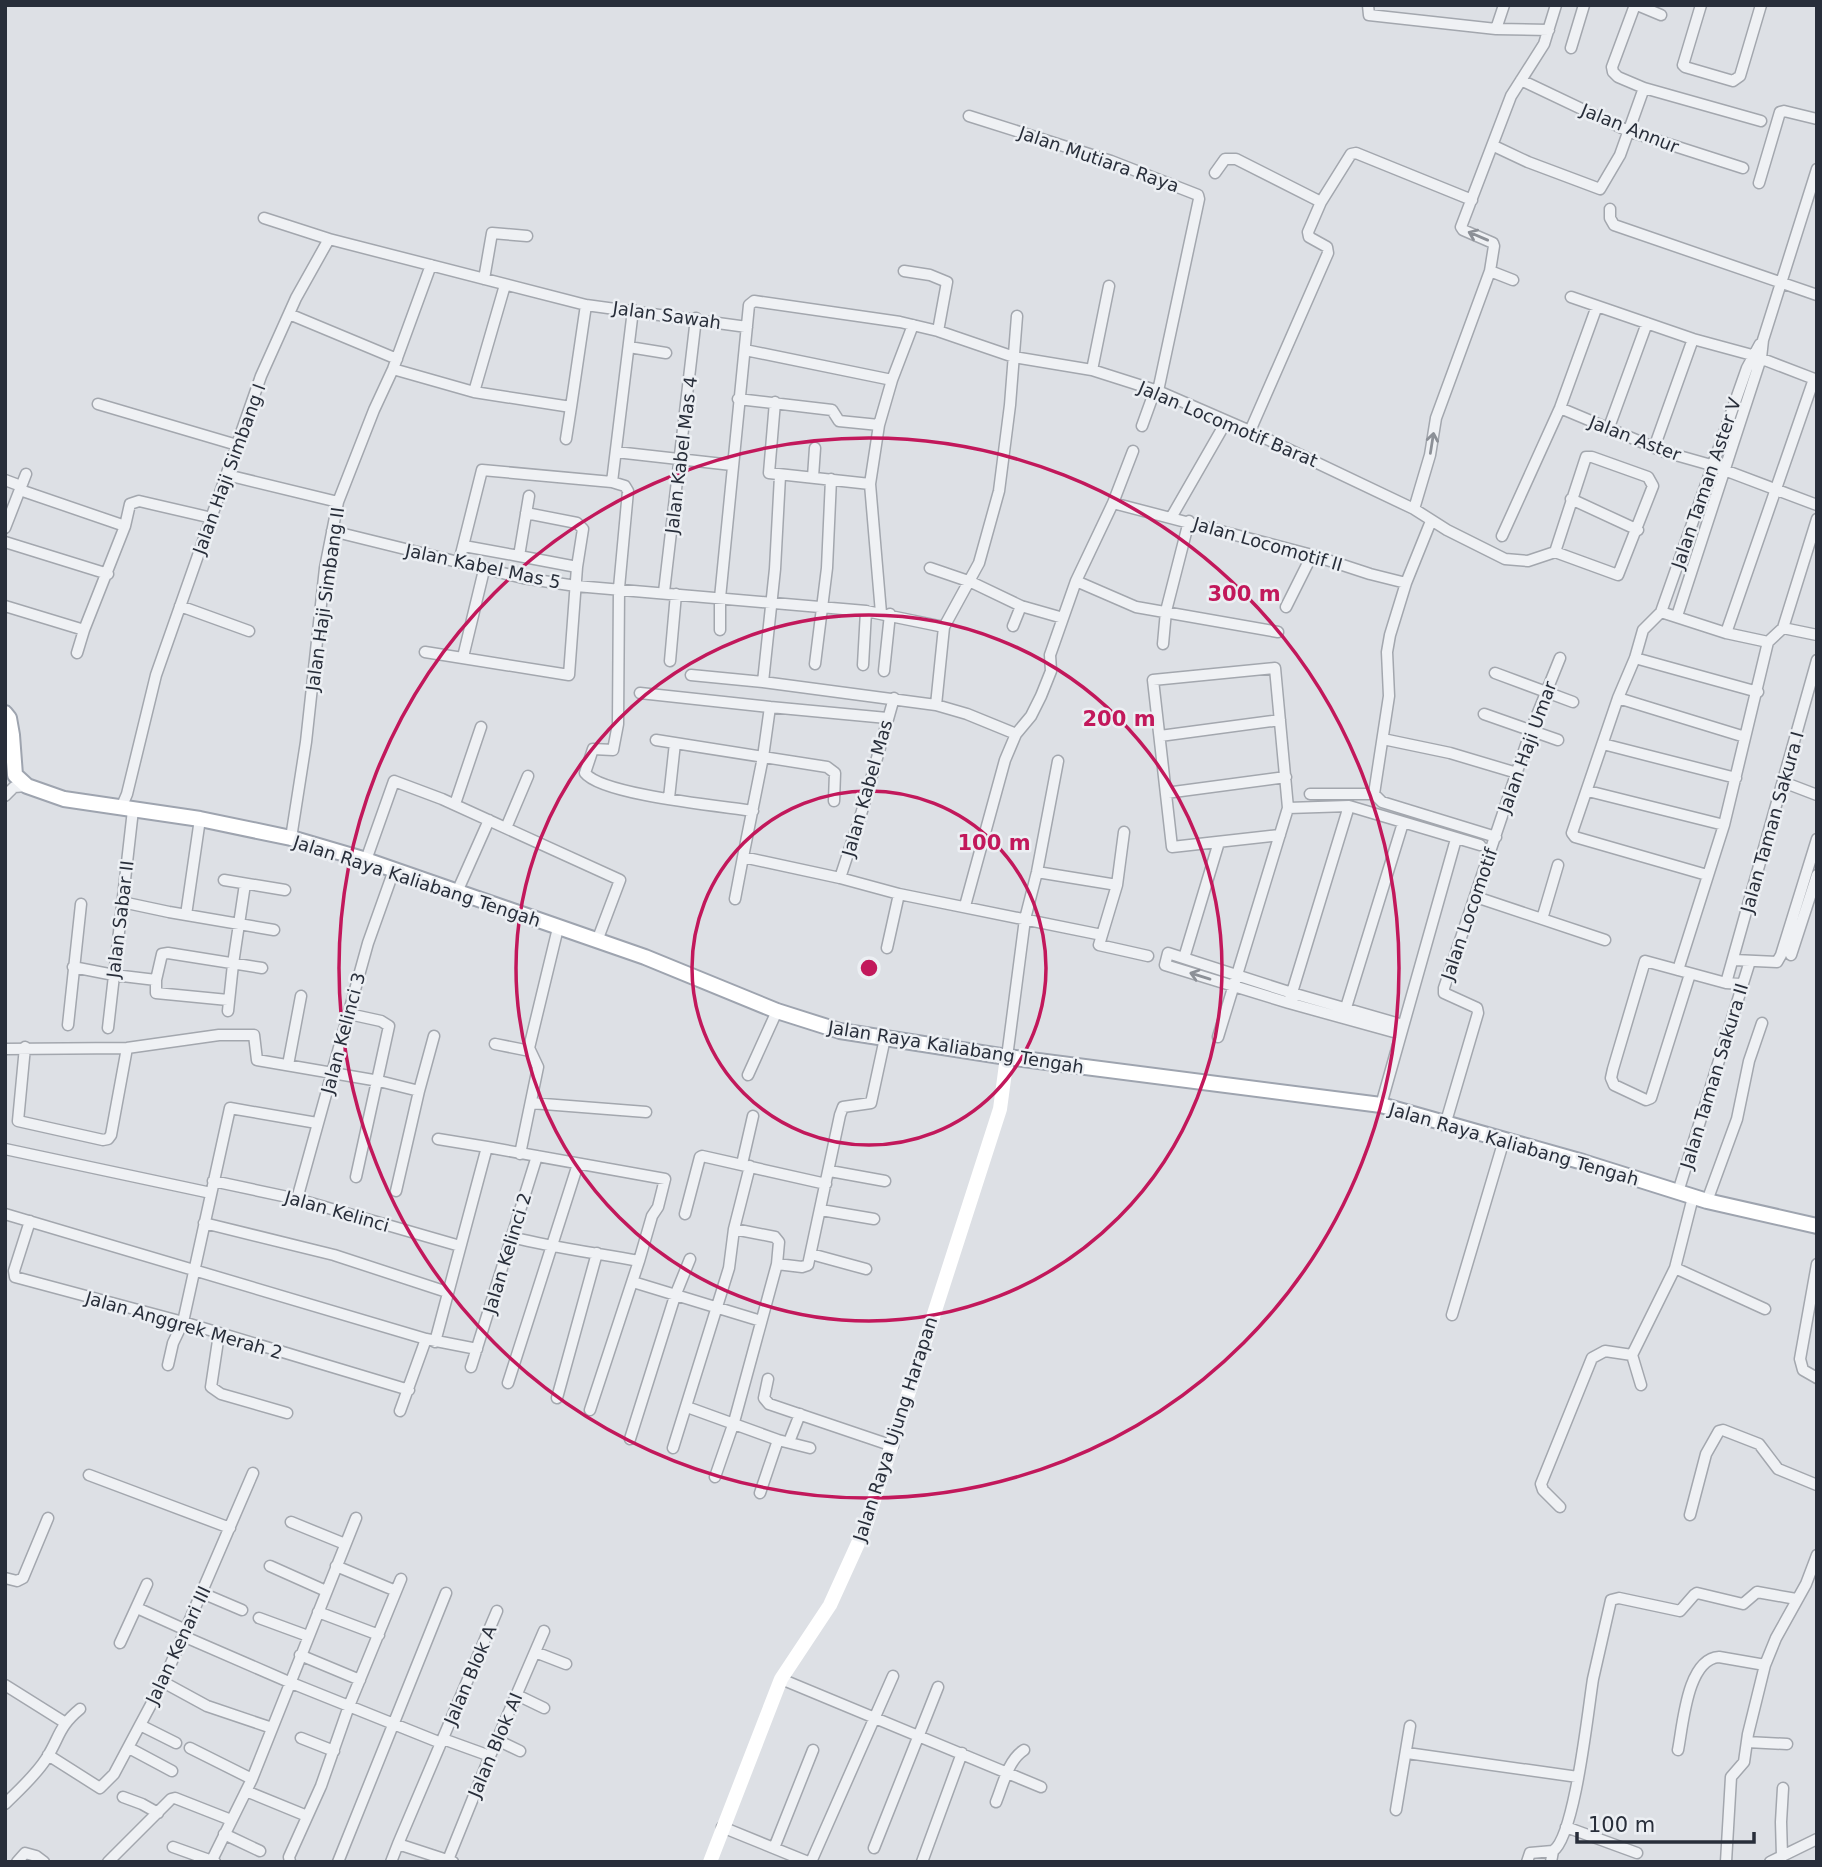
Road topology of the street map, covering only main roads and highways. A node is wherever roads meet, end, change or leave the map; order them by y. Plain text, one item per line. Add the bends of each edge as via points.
1 (5, 713) edge
2 (1007, 1057) junction
3 (1817, 1226) edge
4 (710, 1862) edge

1 - 2 main road, Jalan Raya Kaliabang Tengah via 15,775 27,786 64,799 291,838 645,957 777,1011 841,1031
2 - 3 main road, Jalan Raya Kaliabang Tengah via 1381,1105 1700,1199
2 - 4 main road, Jalan Raya Ujung Harapan via 1000,1109 865,1528 830,1605 781,1679

